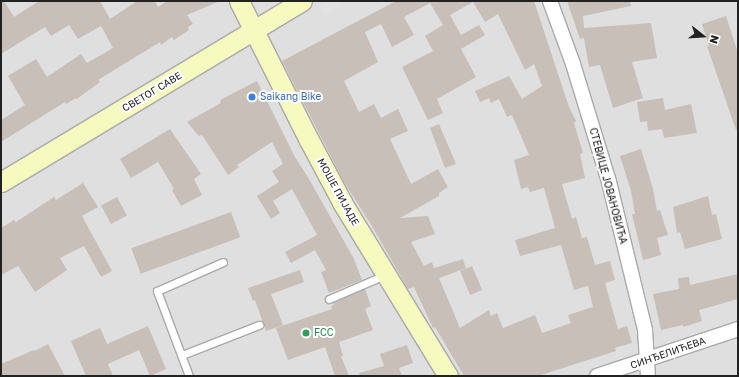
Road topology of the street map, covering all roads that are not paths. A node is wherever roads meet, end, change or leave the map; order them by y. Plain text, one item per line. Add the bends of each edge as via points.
1 (239, 1) edge
2 (302, 1) edge
3 (550, 1) edge
4 (254, 31) junction
5 (1, 182) edge
6 (222, 262) dead end
7 (386, 275) junction
8 (329, 298) dead end
9 (259, 325) dead end
10 (738, 329) edge
11 (182, 355) junction
12 (648, 359) junction
13 (189, 376) edge
14 (448, 376) edge
15 (597, 376) edge
16 (648, 376) edge

1 - 4 main road, МОШЕ ПИЈАДЕ
2 - 4 main road, СВЕТОГ САВЕ
3 - 12 street, СТЕВИЦЕ ЈОВАНОВИЋА via 609,182 646,330
4 - 5 main road, СВЕТОГ САВЕ
4 - 7 main road, МОШЕ ПИЈАДЕ via 309,140
6 - 11 lane via 157,291
7 - 8 lane
7 - 14 main road, МОШЕ ПИЈАДЕ
9 - 11 lane
10 - 12 street, СИНЂЕЛИЋЕВА
11 - 13 lane
12 - 15 street, СИНЂЕЛИЋЕВА
12 - 16 street, СТЕВИЦЕ ЈОВАНОВИЋА

